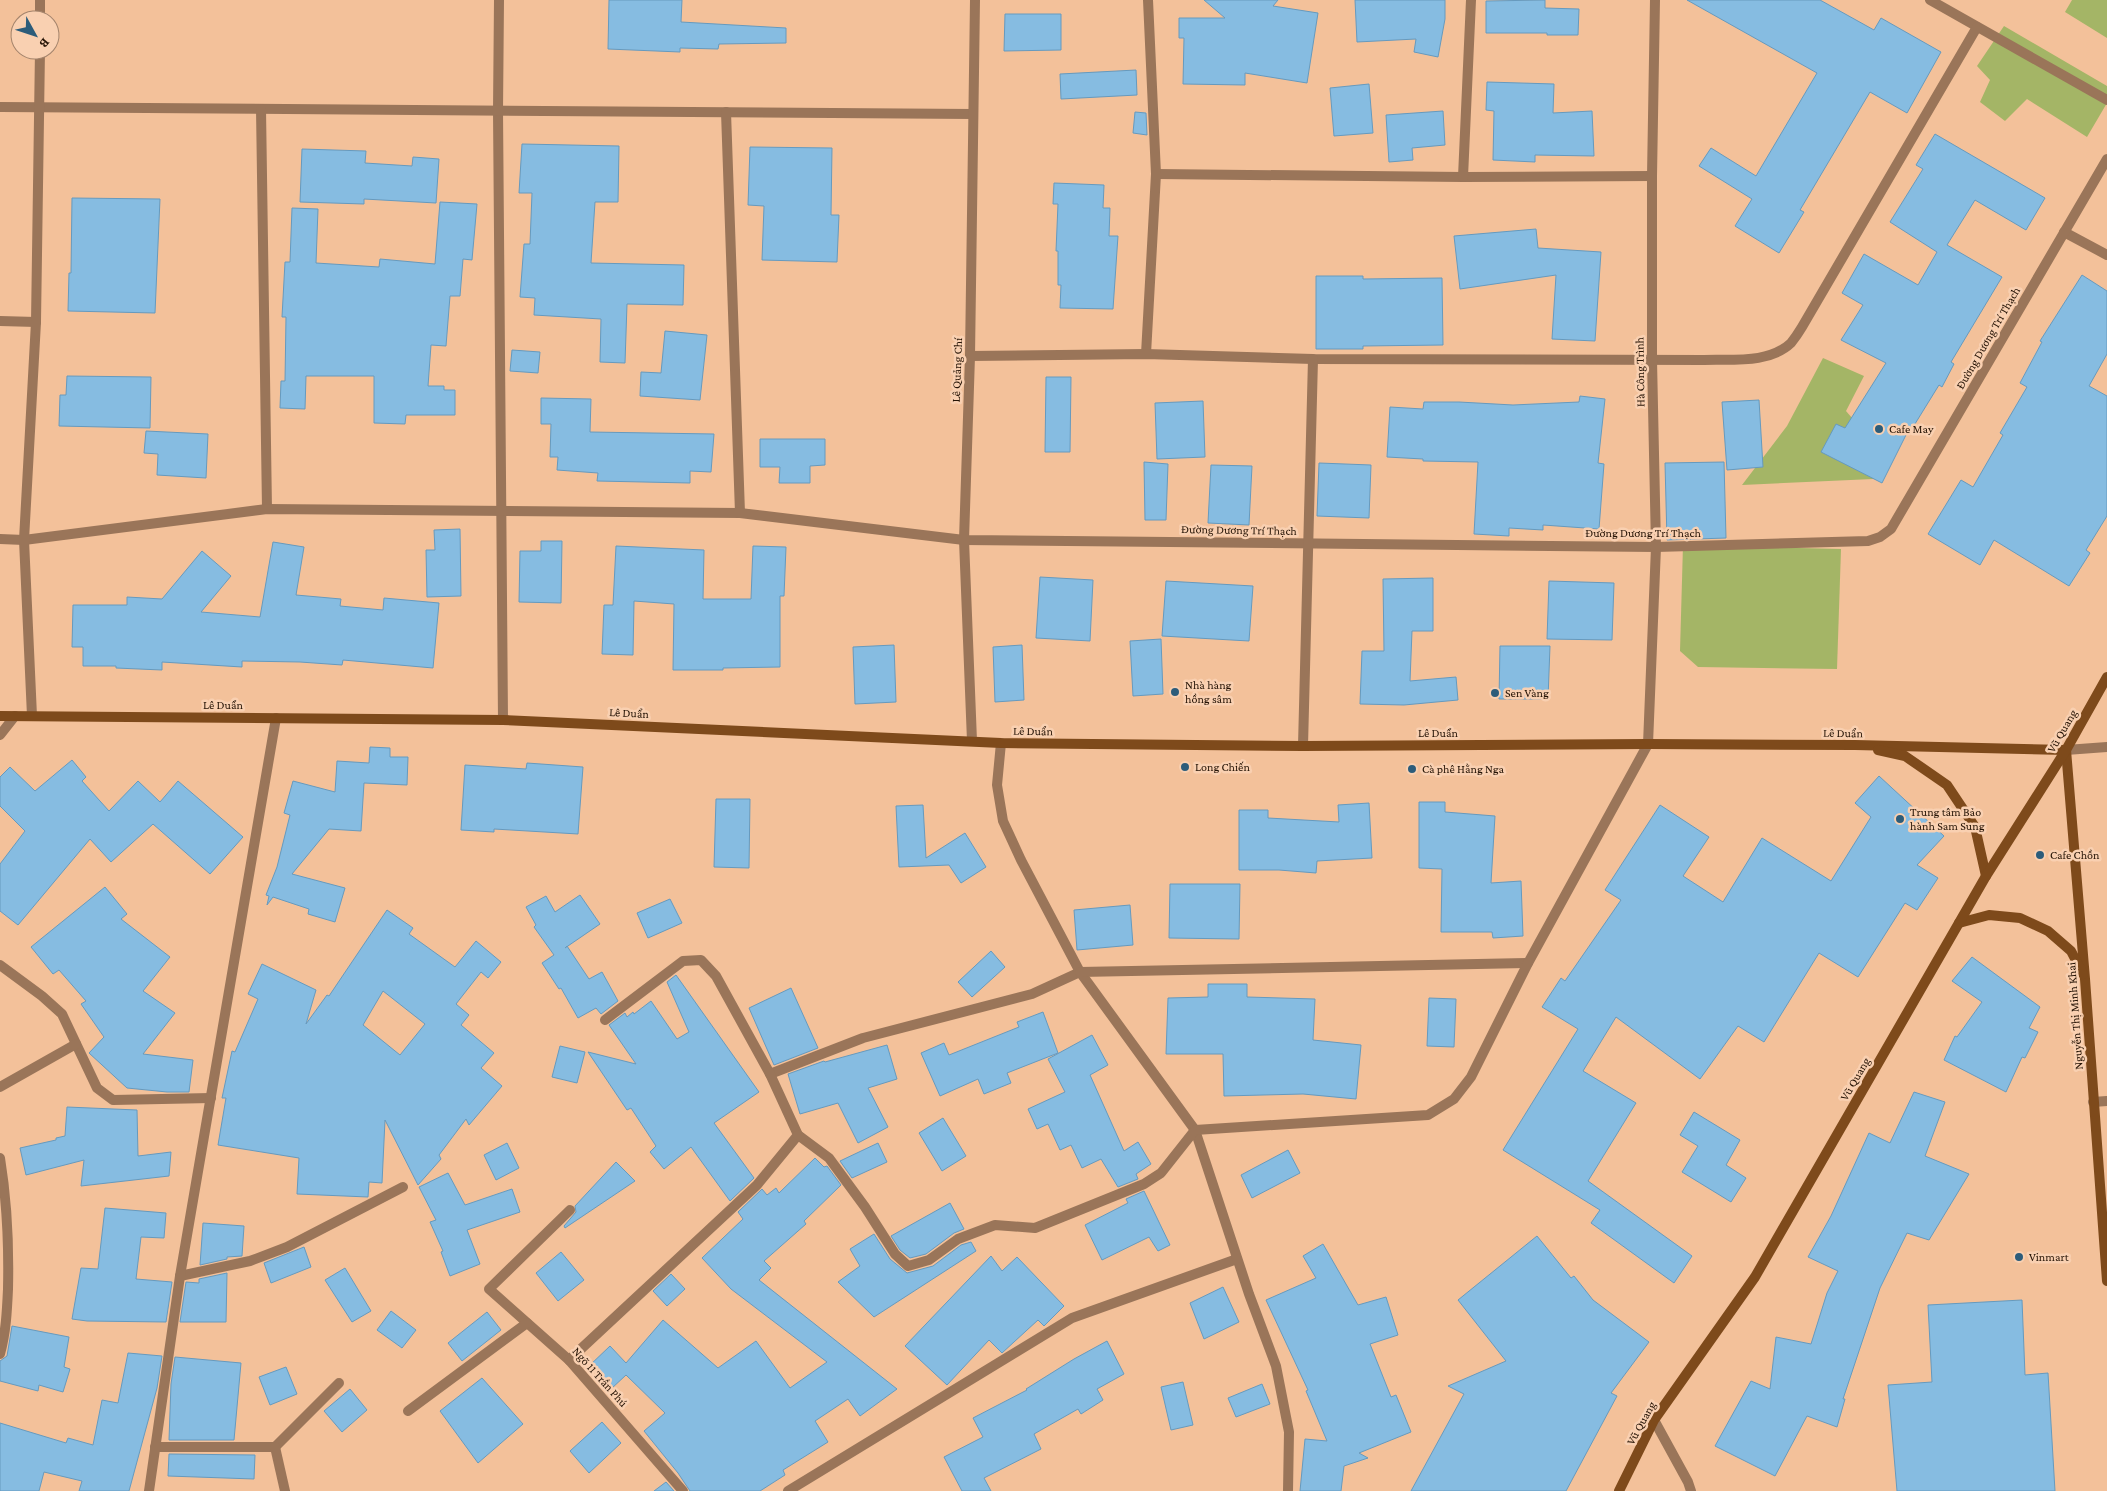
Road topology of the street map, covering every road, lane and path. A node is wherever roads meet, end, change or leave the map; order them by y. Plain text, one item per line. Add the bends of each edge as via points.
1 (499, 0) edge
2 (975, 0) edge
3 (1148, 0) edge
4 (1472, 0) edge
5 (1655, 0) edge
6 (1930, 0) edge
7 (1976, 27) junction
8 (40, 60) edge
9 (2107, 100) edge
10 (0, 107) edge
11 (39, 107) junction
12 (261, 109) junction
13 (498, 110) junction
14 (726, 112) junction
15 (973, 114) junction
16 (2107, 159) edge
17 (1156, 174) junction
18 (1652, 176) junction
19 (1462, 177) junction
20 (2064, 232) junction
21 (2107, 255) edge
22 (0, 322) edge
23 (36, 322) junction
24 (1146, 354) junction
25 (970, 356) junction
26 (1313, 359) junction
27 (1652, 360) junction
28 (267, 509) junction
29 (502, 511) junction
30 (740, 513) junction
31 (0, 540) edge
32 (24, 540) junction
33 (964, 540) junction
34 (1307, 544) junction
35 (1656, 547) junction
36 (2107, 677) edge
37 (0, 716) edge
38 (15, 716) junction
39 (32, 716) junction
40 (276, 718) junction
41 (502, 720) junction
42 (0, 735) edge
43 (972, 741) junction
44 (1001, 743) junction
45 (1648, 744) junction
46 (1855, 745) junction
47 (1303, 746) junction
48 (2107, 747) edge
49 (2066, 750) junction
50 (1986, 876) junction
51 (1959, 923) junction
52 (1528, 963) junction
53 (0, 966) edge
54 (1080, 972) junction
55 (2085, 979) junction
56 (605, 1020) dead end
57 (76, 1044) junction
58 (770, 1074) junction
59 (0, 1087) edge
60 (211, 1098) junction
61 (2107, 1101) edge
62 (2093, 1102) junction
63 (1196, 1130) junction
64 (798, 1135) junction
65 (0, 1158) edge
66 (403, 1187) dead end
67 (570, 1210) dead end
68 (1237, 1259) junction
69 (180, 1276) junction
70 (2107, 1280) edge
71 (527, 1323) junction
72 (0, 1354) edge
73 (569, 1360) junction
74 (339, 1383) dead end
75 (408, 1411) dead end
76 (1654, 1420) junction
77 (155, 1447) junction
78 (275, 1447) junction
79 (149, 1491) edge
80 (285, 1491) edge
81 (683, 1491) edge
82 (788, 1491) edge
83 (1288, 1491) edge
84 (1619, 1491) edge
85 (1690, 1491) edge

1 - 13 street
2 - 15 street, Lê Quảng Chí
3 - 17 street
4 - 19 street
5 - 18 street, Hà Công Trình
6 - 7 street
7 - 9 street
7 - 27 street via 1812,312 1790,343 1777,352 1755,358
8 - 11 street
10 - 11 street
11 - 12 street
11 - 23 street
12 - 13 street
12 - 28 street
13 - 14 street
13 - 29 street
14 - 15 street
14 - 30 street
15 - 25 street, Lê Quảng Chí
16 - 20 street, Đường Dương Trí Thạch
17 - 19 street
17 - 24 street
18 - 19 street
18 - 27 street, Hà Công Trình
20 - 21 street
20 - 35 street, Đường Dương Trí Thạch via 1891,529 1868,541
22 - 23 street
23 - 32 street
24 - 25 street
24 - 26 street
25 - 33 street, Lê Quảng Chí
26 - 27 street
26 - 34 street
27 - 35 street, Hà Công Trình
28 - 29 street, Đường Dương Trí Thạch
28 - 32 street, Đường Dương Trí Thạch
29 - 30 street, Đường Dương Trí Thạch
29 - 41 street
30 - 33 street, Đường Dương Trí Thạch
31 - 32 street, Đường Dương Trí Thạch
32 - 39 street
33 - 34 street, Đường Dương Trí Thạch
33 - 43 street, Lê Quảng Chí
34 - 35 street, Đường Dương Trí Thạch
34 - 47 street
35 - 45 street, Hà Công Trình
36 - 49 main road, Vũ Quang
37 - 38 main road, Lê Duẩn
38 - 39 main road, Lê Duẩn
38 - 42 street
39 - 40 main road, Lê Duẩn
40 - 41 main road, Lê Duẩn
40 - 60 street
41 - 43 main road, Lê Duẩn
43 - 44 main road, Lê Duẩn
44 - 47 main road, Lê Duẩn
44 - 54 street via 997,785 1003,821 1020,860
45 - 46 main road, Lê Duẩn
45 - 47 main road, Lê Duẩn
45 - 52 street
46 - 49 main road, Lê Duẩn
46 - 50 main road via 1905,756 1947,785 1976,827
48 - 49 street
49 - 50 main road, Vũ Quang
49 - 55 main road, Nguyễn Thị Minh Khai
50 - 51 main road, Vũ Quang
51 - 55 main road via 1989,915 2020,918 2048,931 2071,951
51 - 76 main road, Vũ Quang via 1755,1277
52 - 54 street
52 - 63 street via 1472,1078 1454,1099 1428,1115
53 - 57 street via 62,1014
54 - 58 street via 1032,994 863,1038
54 - 63 street
55 - 62 main road, Nguyễn Thị Minh Khai
56 - 58 street via 683,961 701,960 716,976
57 - 59 street
57 - 60 street via 97,1088 113,1100
58 - 64 street
60 - 69 street
61 - 62 street
62 - 70 main road, Nguyễn Thị Minh Khai
63 - 64 street via 1161,1173 1144,1184 1036,1228 996,1225 958,1239 929,1260 908,1266 894,1254 829,1158
63 - 68 street
64 - 73 street via 757,1185
65 - 72 street via 9,1252 6,1333
66 - 69 street via 287,1247 250,1261
67 - 71 street, Ngõ 11 Trần Phú via 489,1289
68 - 82 street via 1072,1318
68 - 83 street via 1276,1366 1282,1393 1289,1432
69 - 77 street
71 - 73 street, Ngõ 11 Trần Phú
71 - 75 street
73 - 81 street, Ngõ 11 Trần Phú
74 - 78 street
76 - 84 main road, Vũ Quang
76 - 85 street
77 - 78 street
77 - 79 street
78 - 80 street

